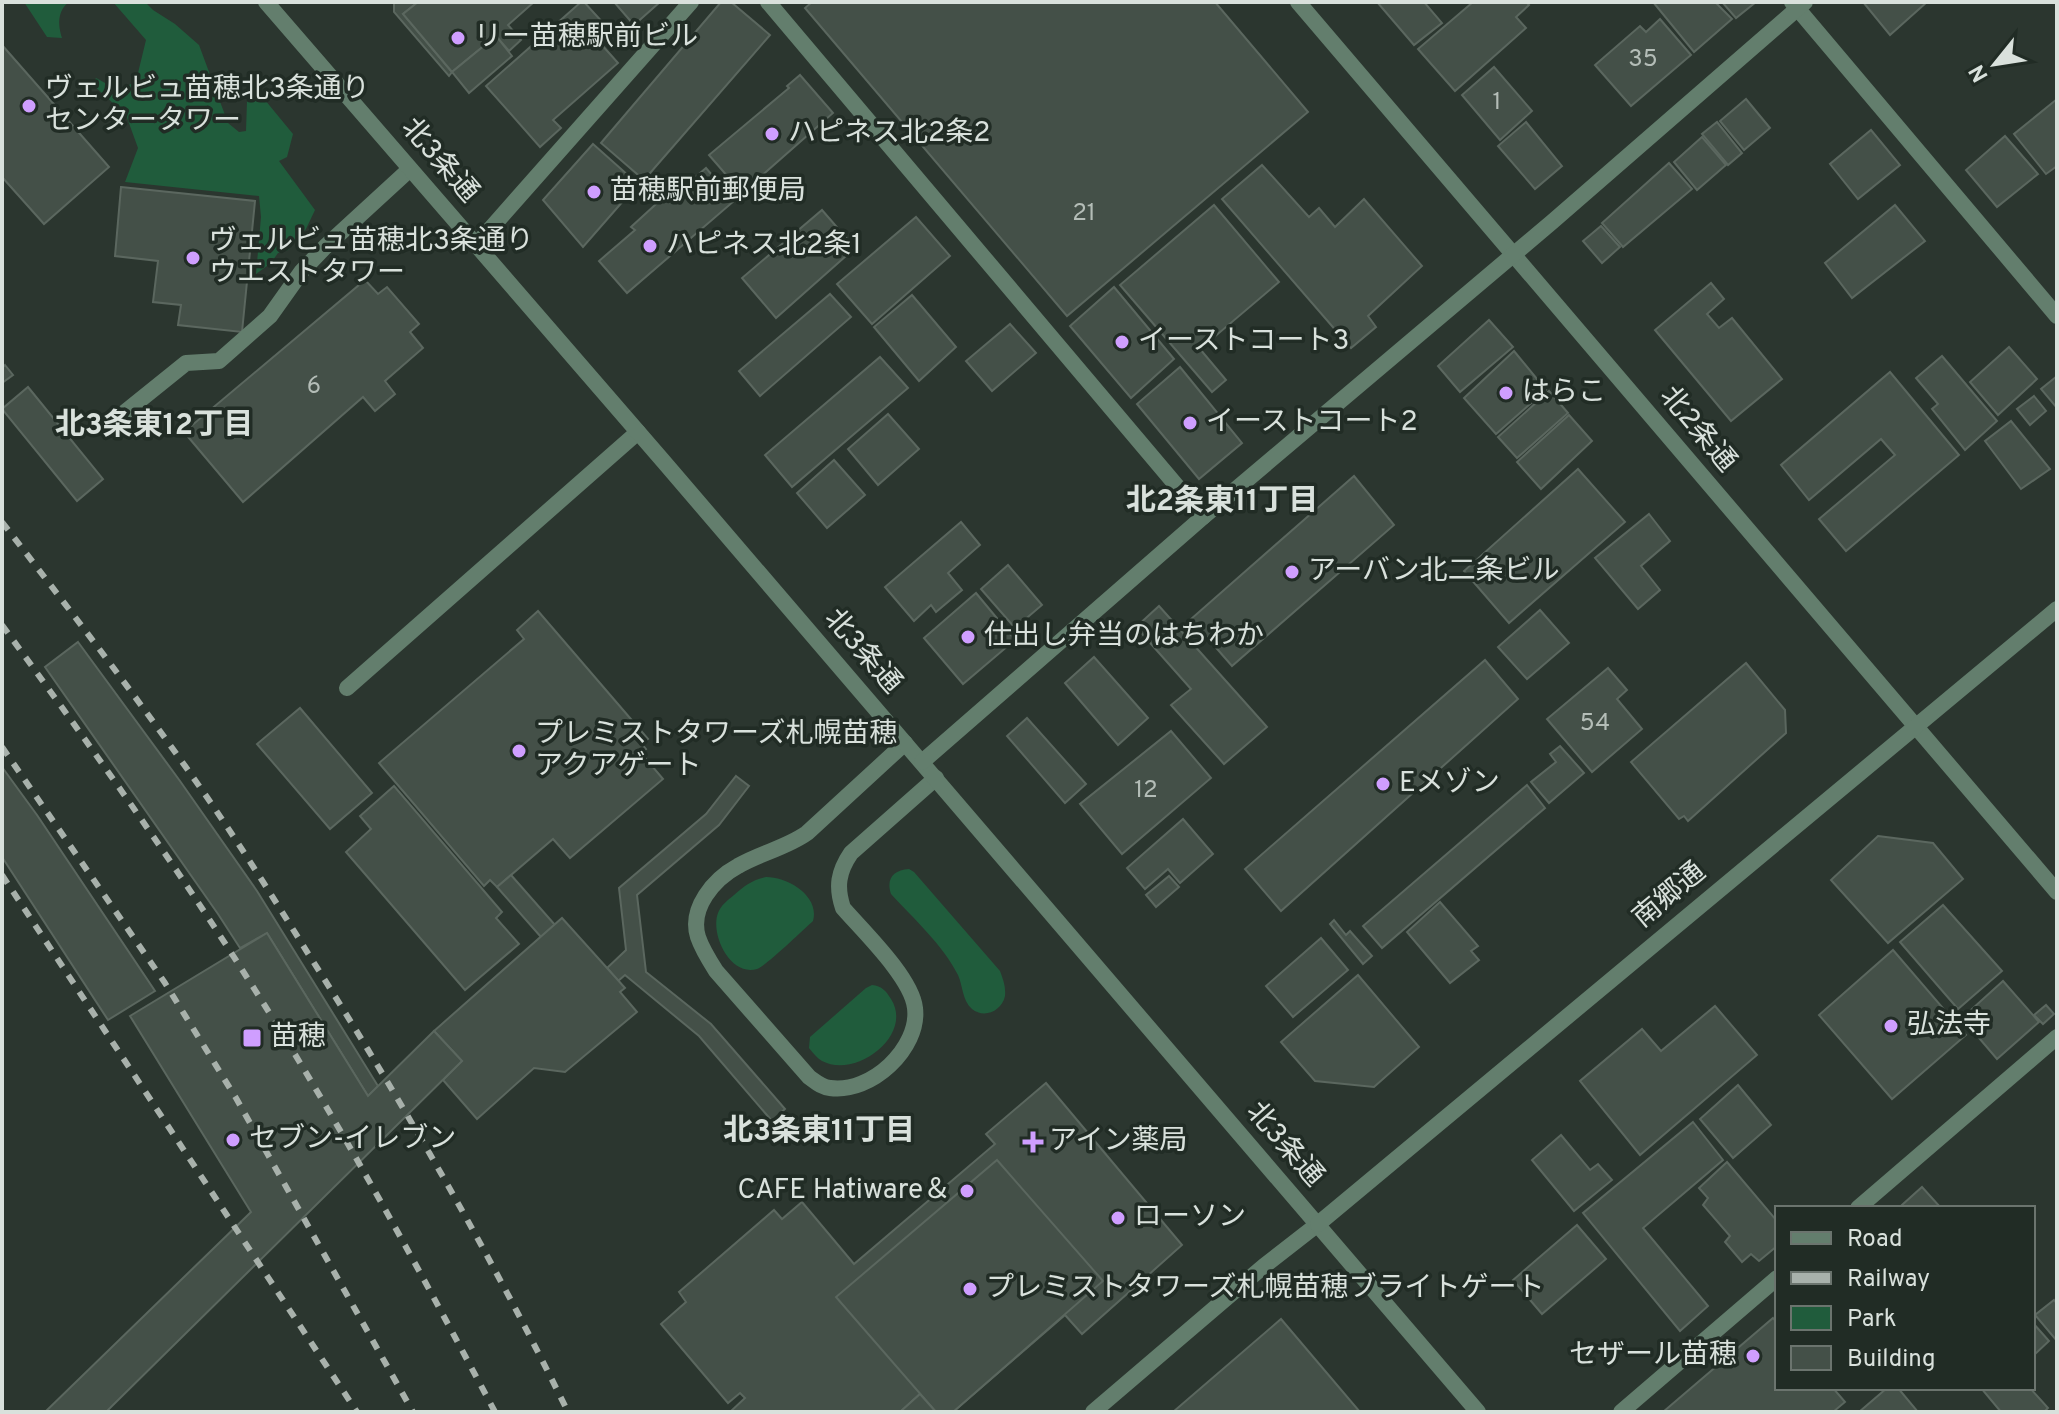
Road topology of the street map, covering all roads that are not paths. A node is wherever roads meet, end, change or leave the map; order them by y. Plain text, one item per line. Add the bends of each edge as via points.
1 (268, 2) edge
2 (691, 2) edge
3 (768, 2) edge
4 (1298, 2) edge
5 (1798, 4) edge
6 (410, 169) junction
7 (477, 244) junction
8 (1513, 254) junction
9 (2057, 316) edge
10 (109, 425) dead end
11 (638, 432) junction
12 (1203, 517) junction
13 (2057, 609) edge
14 (347, 688) dead end
15 (1916, 727) junction
16 (905, 743) junction
17 (922, 762) junction
18 (936, 778) junction
19 (2057, 892) edge
20 (2057, 1037) edge
21 (1860, 1206) edge
22 (1318, 1224) junction
23 (1775, 1280) edge
24 (1093, 1412) edge
25 (1478, 1412) edge
26 (1621, 1412) edge

1 - 6 street, 北3条通
2 - 7 street
3 - 12 street
4 - 8 street, 北2条通
5 - 8 street
5 - 9 street
6 - 7 street, 北3条通
6 - 10 street via 325,247 270,316 219,361 186,363
7 - 11 street, 北3条通
8 - 12 street
8 - 15 street, 北2条通
11 - 14 street
11 - 16 street, 北3条通
12 - 17 street
13 - 15 street, 南郷通
15 - 19 street, 北2条通
15 - 22 street, 南郷通
16 - 17 street, 北3条通
16 - 18 street via 807,833 716,882 697,914 696,934 716,971 820,1085 833,1089 863,1083 900,1055 908,1041 915,1007 909,990 843,908 839,877 851,853
17 - 18 street, 北3条通
18 - 22 street, 北3条通
20 - 21 street
22 - 24 street, 南郷通
22 - 25 street, 北3条通
23 - 26 street

